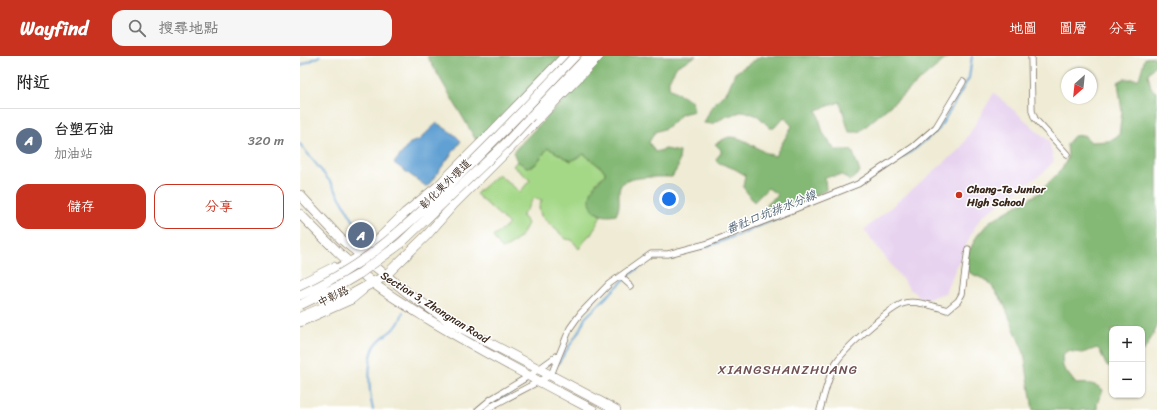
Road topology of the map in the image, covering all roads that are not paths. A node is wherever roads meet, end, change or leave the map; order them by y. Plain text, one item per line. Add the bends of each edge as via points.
1 (565, 56) edge
2 (575, 56) edge
3 (588, 56) edge
4 (599, 56) edge
5 (1031, 56) edge
6 (963, 82) dead end
7 (1067, 154) dead end
8 (300, 195) edge
9 (300, 214) edge
10 (968, 249) dead end
11 (361, 256) junction
12 (350, 263) junction
13 (385, 276) junction
14 (620, 276) junction
15 (300, 283) edge
16 (373, 283) junction
17 (631, 286) dead end
18 (300, 289) edge
19 (300, 296) edge
20 (300, 305) edge
21 (300, 317) edge
22 (300, 323) edge
23 (558, 355) junction
24 (539, 368) junction
25 (551, 375) junction
26 (530, 376) junction
27 (539, 381) junction
28 (478, 410) edge
29 (488, 410) edge
30 (593, 410) edge
31 (616, 410) edge
32 (820, 410) edge

1 - 11 main road via 429,194 405,213
2 - 19 main road, 彰化東外環道, bridge via 413,221 354,266
3 - 20 main road, 彰化東外環道, bridge via 504,144 400,244 338,287
4 - 13 main road via 447,212 427,236
5 - 7 street via 1032,111
6 - 14 street via 936,127 913,147 858,184 706,244 668,254 651,254
8 - 11 main road, Section 3, Zhangnan Road via 341,239
9 - 12 main road, Section 3, Zhangnan Road
10 - 32 street via 962,294 958,301 947,310 915,302 904,303 881,319 837,361
11 - 12 main road
11 - 13 main road, Section 3, Zhangnan Road
12 - 15 street via 334,266
12 - 16 main road, Section 3, Zhangnan Road
12 - 18 main road
13 - 16 main road
13 - 24 main road, Section 3, Zhangnan Road via 450,322
14 - 17 street
14 - 23 street via 580,314 570,328
16 - 21 main road
16 - 22 street, 中彰路 via 352,300
16 - 26 main road, Section 3, Zhangnan Road via 445,330
23 - 24 street
23 - 25 street
24 - 25 main road, Section 3, Zhangnan Road
24 - 26 street
25 - 27 street
25 - 31 main road, Section 3, Zhangnan Road
26 - 27 main road, Section 3, Zhangnan Road
26 - 28 street
27 - 29 street
27 - 30 main road, Section 3, Zhangnan Road

